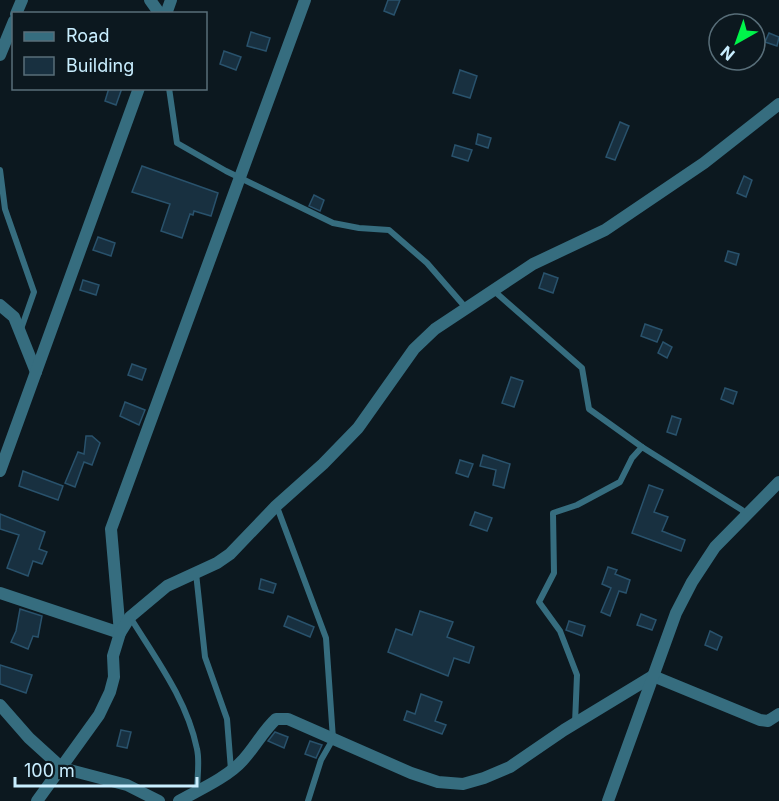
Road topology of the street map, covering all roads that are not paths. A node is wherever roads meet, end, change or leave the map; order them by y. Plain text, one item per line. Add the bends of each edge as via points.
1 (305, 0) edge
2 (12, 26) edge
3 (0, 55) edge
4 (138, 90) edge
5 (169, 90) edge
6 (779, 104) edge
7 (0, 170) edge
8 (239, 177) junction
9 (492, 290) junction
10 (0, 305) edge
11 (466, 308) junction
12 (20, 333) junction
13 (36, 372) junction
14 (642, 447) junction
15 (0, 471) edge
16 (779, 482) edge
17 (276, 506) junction
18 (747, 516) junction
19 (196, 573) junction
20 (0, 593) edge
21 (130, 617) junction
22 (120, 633) junction
23 (653, 676) junction
24 (0, 705) edge
25 (779, 714) edge
26 (575, 723) junction
27 (333, 739) junction
28 (62, 768) junction
29 (231, 770) junction
30 (197, 791) junction
31 (37, 801) edge
32 (159, 801) edge
33 (179, 801) edge
34 (308, 801) edge
35 (608, 801) edge

1 - 8 street
2 - 3 street
4 - 13 street
5 - 8 lane via 177,143
6 - 9 street via 704,164 604,230 533,264
7 - 12 lane via 5,209 34,292
8 - 11 lane via 333,223 389,230 428,263
8 - 22 street via 111,529
9 - 11 street
9 - 14 lane via 582,368 589,409
10 - 12 street via 14,317
11 - 17 street via 414,349 358,428
12 - 13 street
13 - 15 street
14 - 18 lane
14 - 26 lane via 620,482 553,513 554,573 539,602 560,631 577,675
16 - 18 street
17 - 19 street via 230,554
17 - 27 lane via 326,638
18 - 23 street via 715,546 692,582
19 - 21 street via 167,586
19 - 29 lane via 205,657 227,719
20 - 22 street
21 - 22 street
21 - 30 lane via 170,681 188,719 197,751
22 - 28 street via 113,656 110,693
23 - 25 street via 760,720 768,721
23 - 26 street
23 - 35 street
24 - 28 street via 28,738
26 - 27 street via 510,767 463,784 438,782 411,773
27 - 29 street via 288,719 276,719
27 - 34 lane via 321,760
28 - 31 street
28 - 32 street via 127,784
29 - 30 street
30 - 33 street

